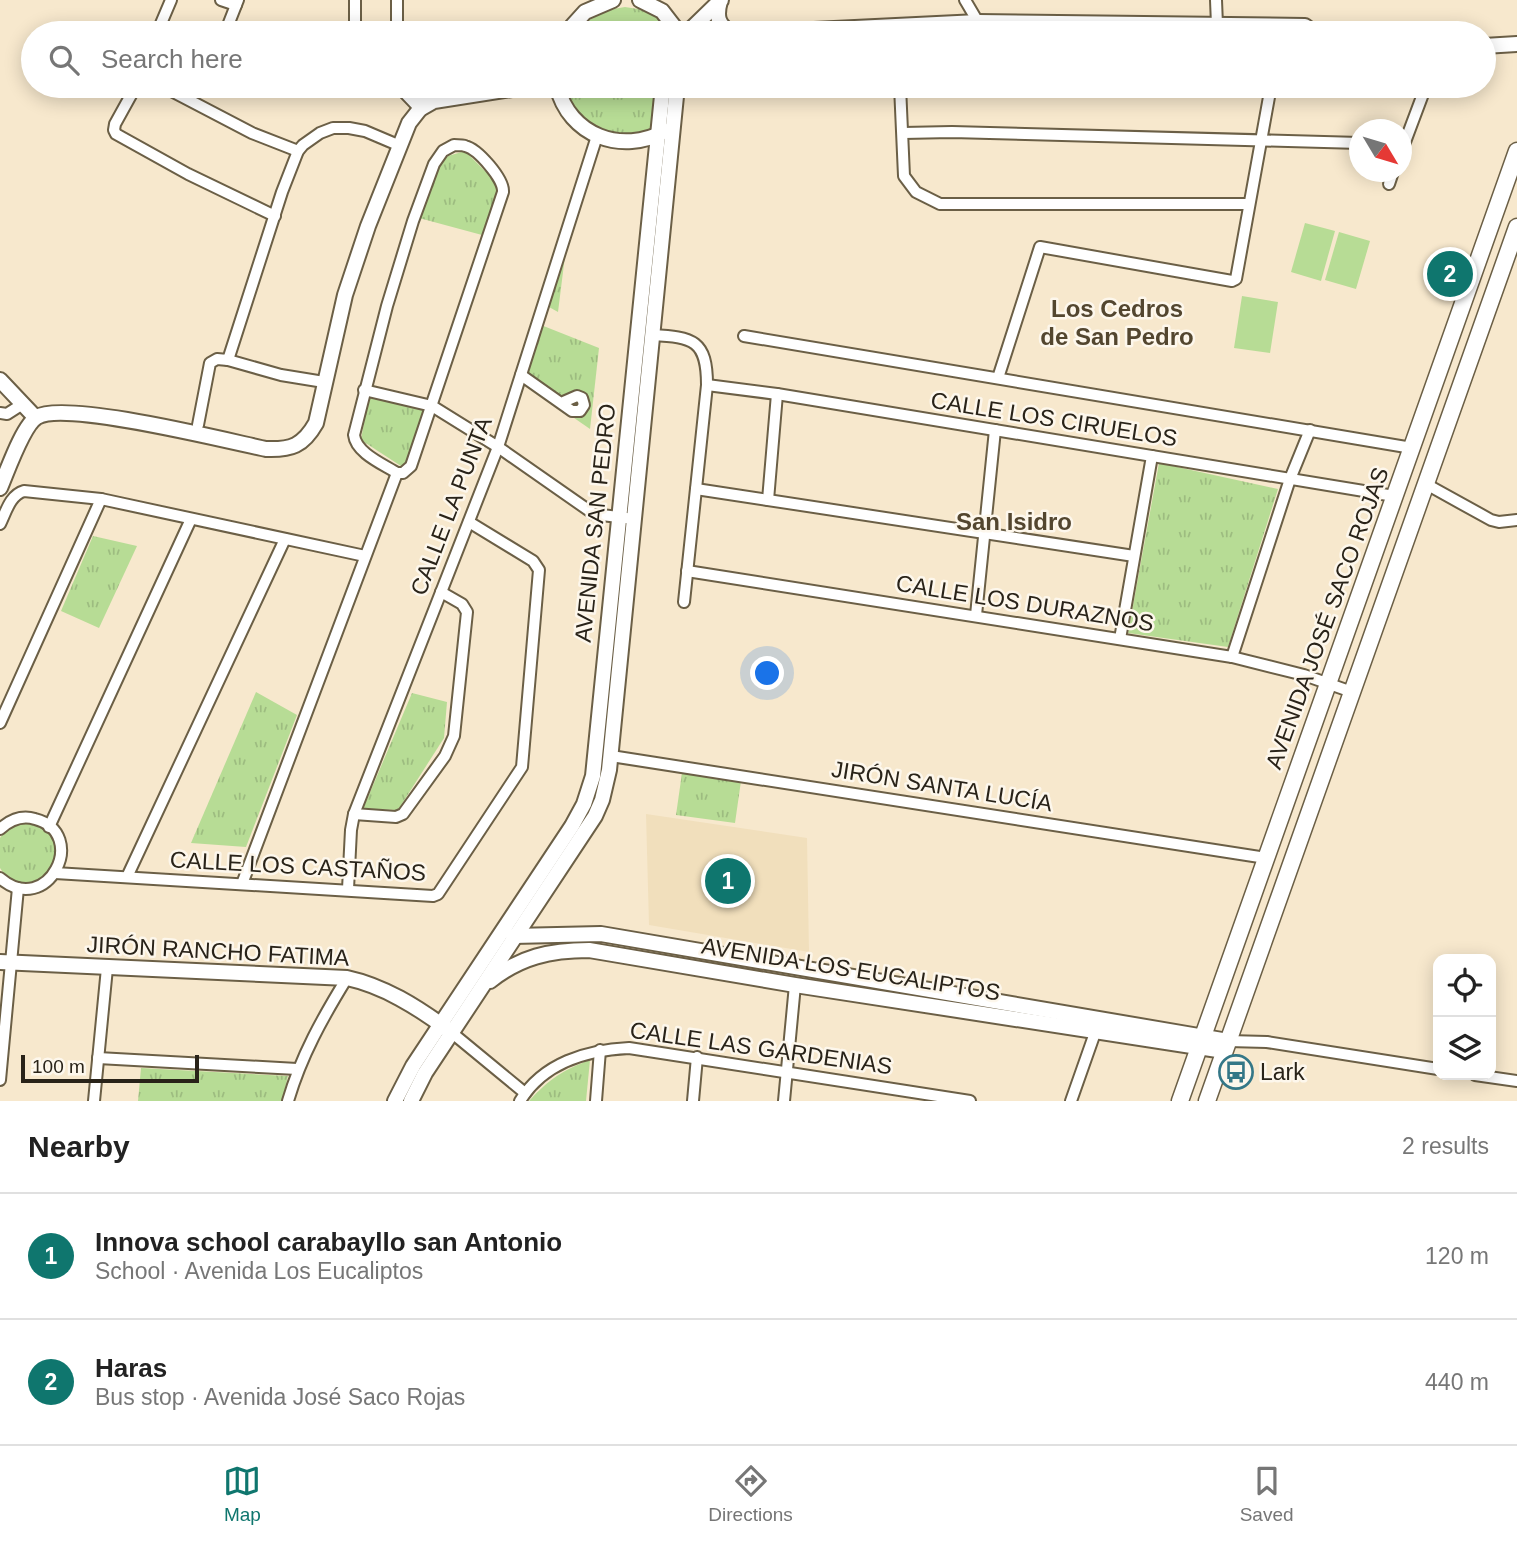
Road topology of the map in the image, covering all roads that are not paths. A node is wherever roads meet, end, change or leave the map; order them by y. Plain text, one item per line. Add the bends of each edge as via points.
1 (171, 0) edge
2 (221, 0) edge
3 (355, 0) edge
4 (397, 0) edge
5 (612, 0) edge
6 (640, 0) edge
7 (721, 0) edge
8 (965, 0) edge
9 (1216, 0) edge
10 (237, 3) edge
11 (597, 3) edge
12 (162, 21) edge
13 (230, 21) edge
14 (355, 21) edge
15 (397, 21) edge
16 (575, 21) edge
17 (670, 21) edge
18 (700, 21) edge
19 (719, 21) edge
20 (975, 21) edge
21 (1217, 21) edge
22 (1517, 44) edge
23 (1496, 45) edge
24 (129, 98) edge
25 (185, 98) edge
26 (409, 98) edge
27 (422, 98) edge
28 (454, 98) edge
29 (561, 98) edge
30 (662, 98) edge
31 (676, 98) edge
32 (901, 98) edge
33 (1269, 98) edge
34 (1421, 98) edge
35 (420, 109) junction
36 (1412, 122) edge
37 (672, 126) junction
38 (903, 133) junction
39 (658, 135) junction
40 (597, 136) junction
41 (1260, 141) junction
42 (1349, 144) edge
43 (398, 145) junction
44 (298, 151) junction
45 (1517, 151) edge
46 (1248, 204) junction
47 (275, 216) junction
48 (1517, 227) edge
49 (1512, 255) edge
50 (652, 335) junction
51 (744, 336) dead end
52 (228, 360) junction
53 (521, 375) junction
54 (998, 378) junction
55 (0, 380) edge
56 (324, 382) junction
57 (707, 385) junction
58 (364, 390) junction
59 (777, 394) junction
60 (561, 403) dead end
61 (22, 405) junction
62 (432, 406) junction
63 (0, 413) edge
64 (35, 418) junction
65 (198, 425) dead end
66 (995, 430) junction
67 (1310, 430) junction
68 (498, 447) junction
69 (1412, 448) junction
70 (1152, 456) junction
71 (397, 473) junction
72 (1290, 479) junction
73 (2, 480) edge
74 (1426, 484) junction
75 (696, 489) junction
76 (1394, 496) junction
77 (101, 499) junction
78 (768, 500) junction
79 (619, 517) junction
80 (191, 519) junction
81 (634, 519) junction
82 (1517, 520) edge
83 (469, 522) junction
84 (0, 524) edge
85 (984, 533) junction
86 (285, 539) junction
87 (365, 556) junction
88 (1135, 556) junction
89 (687, 571) junction
90 (441, 592) junction
91 (684, 602) dead end
92 (976, 615) junction
93 (1119, 639) junction
94 (1232, 657) junction
95 (1328, 683) junction
96 (1352, 692) junction
97 (0, 723) edge
98 (611, 756) junction
99 (600, 779) junction
100 (582, 808) junction
101 (354, 814) junction
102 (595, 817) junction
103 (49, 827) junction
104 (0, 829) edge
105 (1266, 858) junction
106 (55, 873) junction
107 (127, 877) junction
108 (0, 878) edge
109 (242, 884) junction
110 (18, 888) junction
111 (348, 889) junction
112 (517, 935) junction
113 (498, 938) junction
114 (5, 962) edge
115 (107, 968) junction
116 (347, 978) junction
117 (795, 985) junction
118 (480, 988) junction
119 (446, 1028) junction
120 (1096, 1030) junction
121 (1201, 1041) junction
122 (1226, 1046) junction
123 (600, 1050) junction
124 (697, 1057) junction
125 (98, 1058) junction
126 (1433, 1068) edge
127 (298, 1069) junction
128 (787, 1073) junction
129 (1496, 1078) edge
130 (0, 1080) edge
131 (1517, 1082) edge
132 (523, 1097) edge
133 (94, 1101) edge
134 (288, 1101) edge
135 (395, 1101) edge
136 (411, 1101) edge
137 (596, 1101) edge
138 (693, 1101) edge
139 (784, 1101) edge
140 (970, 1101) edge
141 (1070, 1101) edge
142 (1180, 1101) edge
143 (1207, 1101) edge

1 - 12 street
2 - 10 street
3 - 14 street
4 - 15 street
5 - 11 street
6 - 17 street via 662,11
7 - 18 street
7 - 19 street
8 - 20 street
9 - 21 street
10 - 13 street
11 - 16 street
22 - 23 street
24 - 47 street via 115,124 116,134
25 - 44 street
26 - 35 street
27 - 35 street
28 - 35 street
29 - 40 street via 573,118
30 - 39 street, AVENIDA SAN PEDRO
31 - 37 street, AVENIDA SAN PEDRO
32 - 38 street
33 - 41 street
34 - 36 street
35 - 43 street
37 - 39 street
37 - 50 street, AVENIDA SAN PEDRO
38 - 41 street
38 - 46 street via 904,176 916,192 940,204
39 - 40 street via 628,142
39 - 79 street, AVENIDA SAN PEDRO
40 - 53 street, CALLE LA PUNTA
41 - 42 street
41 - 46 street
43 - 44 street via 365,131 334,128
43 - 56 street via 345,295
44 - 47 street
45 - 69 main road, AVENIDA JOSÉ SACO ROJAS
46 - 54 street via 1238,274 1232,281 1040,247
47 - 52 street
48 - 49 main road, AVENIDA JOSÉ SACO ROJAS
49 - 74 main road, AVENIDA JOSÉ SACO ROJAS
50 - 57 street via 690,339 698,346 707,367
50 - 81 street, AVENIDA SAN PEDRO
51 - 54 street
52 - 56 street
52 - 65 street via 210,363
53 - 60 street
53 - 68 street, CALLE LA PUNTA
54 - 67 street
55 - 61 street
56 - 64 street via 316,423 309,435 285,450 65,411
57 - 59 street, CALLE LOS CIRUELOS
57 - 75 street
58 - 62 street
58 - 62 street via 434,164 443,151 465,145 504,187
58 - 71 street via 355,443
59 - 66 street, CALLE LOS CIRUELOS
59 - 78 street
61 - 63 street
61 - 64 street
62 - 68 street
62 - 71 street via 411,466
64 - 73 street
66 - 70 street, CALLE LOS CIRUELOS
66 - 85 street
67 - 69 street
67 - 72 street
68 - 79 street via 594,514
68 - 83 street, CALLE LA PUNTA
69 - 76 main road, AVENIDA JOSÉ SACO ROJAS
70 - 72 street, CALLE LOS CIRUELOS
70 - 88 street
71 - 87 street
72 - 76 street, CALLE LOS CIRUELOS
72 - 94 street
74 - 82 street via 1491,520
74 - 96 main road, AVENIDA JOSÉ SACO ROJAS
75 - 78 street
75 - 89 street
76 - 95 main road, AVENIDA JOSÉ SACO ROJAS
77 - 80 street
77 - 84 street via 24,491 16,493
77 - 97 street
78 - 85 street
79 - 81 street
79 - 99 street, AVENIDA SAN PEDRO
80 - 86 street
80 - 103 street
81 - 98 street, AVENIDA SAN PEDRO
83 - 90 street, CALLE LA PUNTA
83 - 111 street, CALLE LOS CASTAÑOS via 533,561 539,570 522,767 438,894
85 - 88 street
85 - 92 street
86 - 87 street
86 - 107 street
87 - 109 street
88 - 93 street
89 - 91 street
89 - 92 street, CALLE LOS DURAZNOS
90 - 101 street, CALLE LA PUNTA
90 - 101 street via 463,604 467,612 454,736 403,814
92 - 93 street, CALLE LOS DURAZNOS
93 - 94 street, CALLE LOS DURAZNOS
94 - 95 street, CALLE LOS DURAZNOS
95 - 96 street, CALLE LOS DURAZNOS
95 - 105 main road, AVENIDA JOSÉ SACO ROJAS
96 - 122 main road, AVENIDA JOSÉ SACO ROJAS
98 - 99 street, AVENIDA SAN PEDRO
98 - 105 street, JIRÓN SANTA LUCÍA
99 - 100 street, AVENIDA SAN PEDRO
99 - 102 street, AVENIDA SAN PEDRO
100 - 102 street
100 - 113 street, AVENIDA SAN PEDRO
101 - 111 street, CALLE LA PUNTA
102 - 112 street, AVENIDA SAN PEDRO
103 - 104 street via 23,817
103 - 106 street via 57,835 61,851
105 - 121 main road, AVENIDA JOSÉ SACO ROJAS
106 - 107 street, CALLE LOS CASTAÑOS
106 - 110 street via 36,887
107 - 109 street, CALLE LOS CASTAÑOS
108 - 110 street
109 - 111 street, CALLE LOS CASTAÑOS
110 - 114 street
112 - 113 street, AVENIDA LOS EUCALIPTOS
112 - 118 street, AVENIDA SAN PEDRO
112 - 121 street, AVENIDA LOS EUCALIPTOS via 601,934
113 - 119 street, AVENIDA SAN PEDRO
114 - 115 street, JIRÓN RANCHO FATIMA
114 - 130 street
115 - 116 street, JIRÓN RANCHO FATIMA
115 - 125 street
116 - 119 street, JIRÓN RANCHO FATIMA via 389,992
116 - 127 street
117 - 118 street, AVENIDA LOS EUCALIPTOS via 589,950 559,950 518,962
117 - 120 street, AVENIDA LOS EUCALIPTOS
117 - 128 street
118 - 119 street, AVENIDA SAN PEDRO
119 - 132 street, JIRÓN RANCHO FATIMA
119 - 135 street via 413,1066
119 - 136 street
120 - 121 street, AVENIDA LOS EUCALIPTOS
120 - 141 street
121 - 122 street, AVENIDA LOS EUCALIPTOS
121 - 142 main road, AVENIDA JOSÉ SACO ROJAS
122 - 126 street via 1266,1042
122 - 143 main road, AVENIDA JOSÉ SACO ROJAS
123 - 124 street, CALLE LAS GARDENIAS via 629,1048
123 - 132 street, CALLE LAS GARDENIAS via 555,1068
123 - 137 street
124 - 128 street, CALLE LAS GARDENIAS
124 - 138 street
125 - 127 street
125 - 133 street
127 - 134 street
128 - 139 street
128 - 140 street, CALLE LAS GARDENIAS
129 - 131 street

